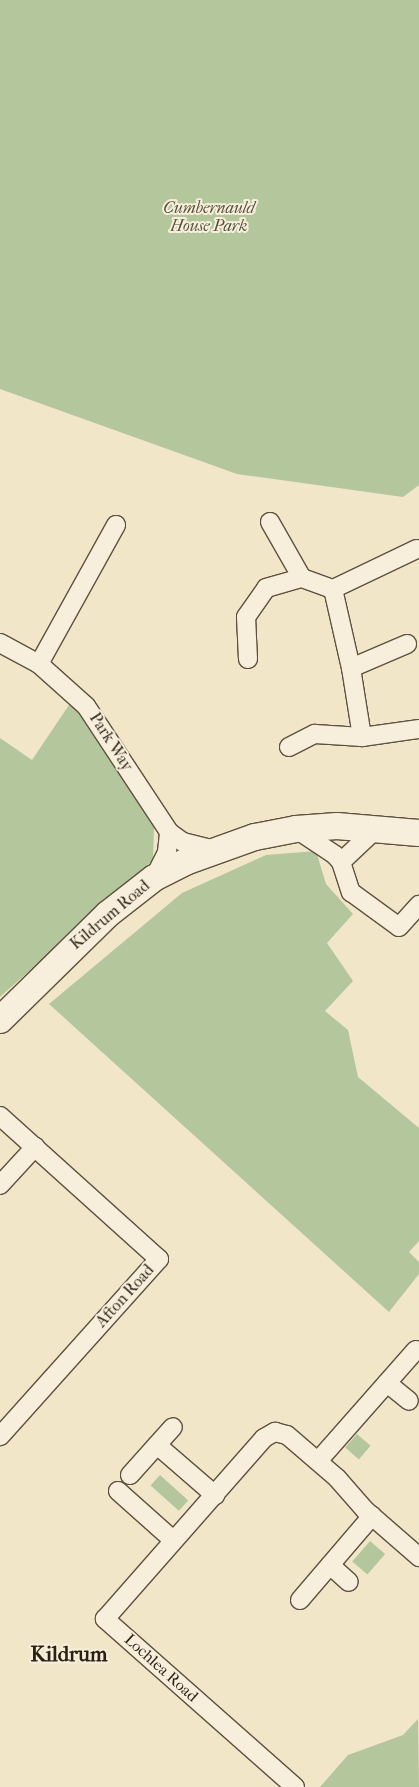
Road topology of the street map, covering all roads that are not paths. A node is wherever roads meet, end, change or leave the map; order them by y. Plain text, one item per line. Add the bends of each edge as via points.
1 (270, 522) dead end
2 (116, 525) dead end
3 (417, 549) dead end
4 (302, 578) junction
5 (333, 590) junction
6 (0, 643) edge
7 (407, 644) dead end
8 (248, 659) dead end
9 (39, 664) junction
10 (351, 668) junction
11 (419, 729) edge
12 (362, 737) junction
13 (288, 747) dead end
14 (377, 828) junction
15 (296, 829) junction
16 (169, 832) junction
17 (419, 833) edge
18 (214, 850) junction
19 (341, 862) junction
20 (154, 878) junction
21 (419, 905) edge
22 (0, 1020) edge
23 (0, 1116) edge
24 (35, 1147) junction
25 (0, 1185) edge
26 (416, 1350) dead end
27 (387, 1383) junction
28 (409, 1401) dead end
29 (173, 1427) dead end
30 (0, 1436) edge
31 (157, 1445) junction
32 (318, 1461) junction
33 (130, 1475) dead end
34 (118, 1490) dead end
35 (215, 1495) junction
36 (368, 1513) junction
37 (173, 1540) junction
38 (419, 1557) edge
39 (330, 1565) junction
40 (349, 1582) dead end
41 (300, 1600) dead end
42 (295, 1787) edge

1 - 4 street
2 - 9 street
3 - 5 street
4 - 5 street
4 - 8 street via 266,588 246,617
5 - 10 street
6 - 9 street, Park Way
7 - 10 street
9 - 16 street, Park Way via 86,706
10 - 12 street
11 - 12 street
12 - 13 street via 315,734
14 - 15 street, Kildrum Road
14 - 17 street, Kildrum Road
14 - 19 street
15 - 18 street, Kildrum Road
15 - 19 street
16 - 18 street, Park Way via 183,842
16 - 20 street via 167,852
18 - 20 street, Kildrum Road
19 - 21 street via 351,892 399,927
20 - 22 street, Kildrum Road via 72,946
23 - 24 street, Afton Road
24 - 25 street
24 - 30 street, Afton Road via 159,1259
26 - 27 street
27 - 28 street
27 - 32 street
29 - 31 street
31 - 33 street
31 - 35 street
32 - 35 street, Lochlea Road via 287,1435 269,1434
32 - 36 street, Lochlea Road via 338,1478
34 - 37 street
35 - 37 street, Lochlea Road
36 - 38 street, Lochlea Road
36 - 39 street
37 - 42 street, Lochlea Road via 106,1619
39 - 40 street
39 - 41 street

